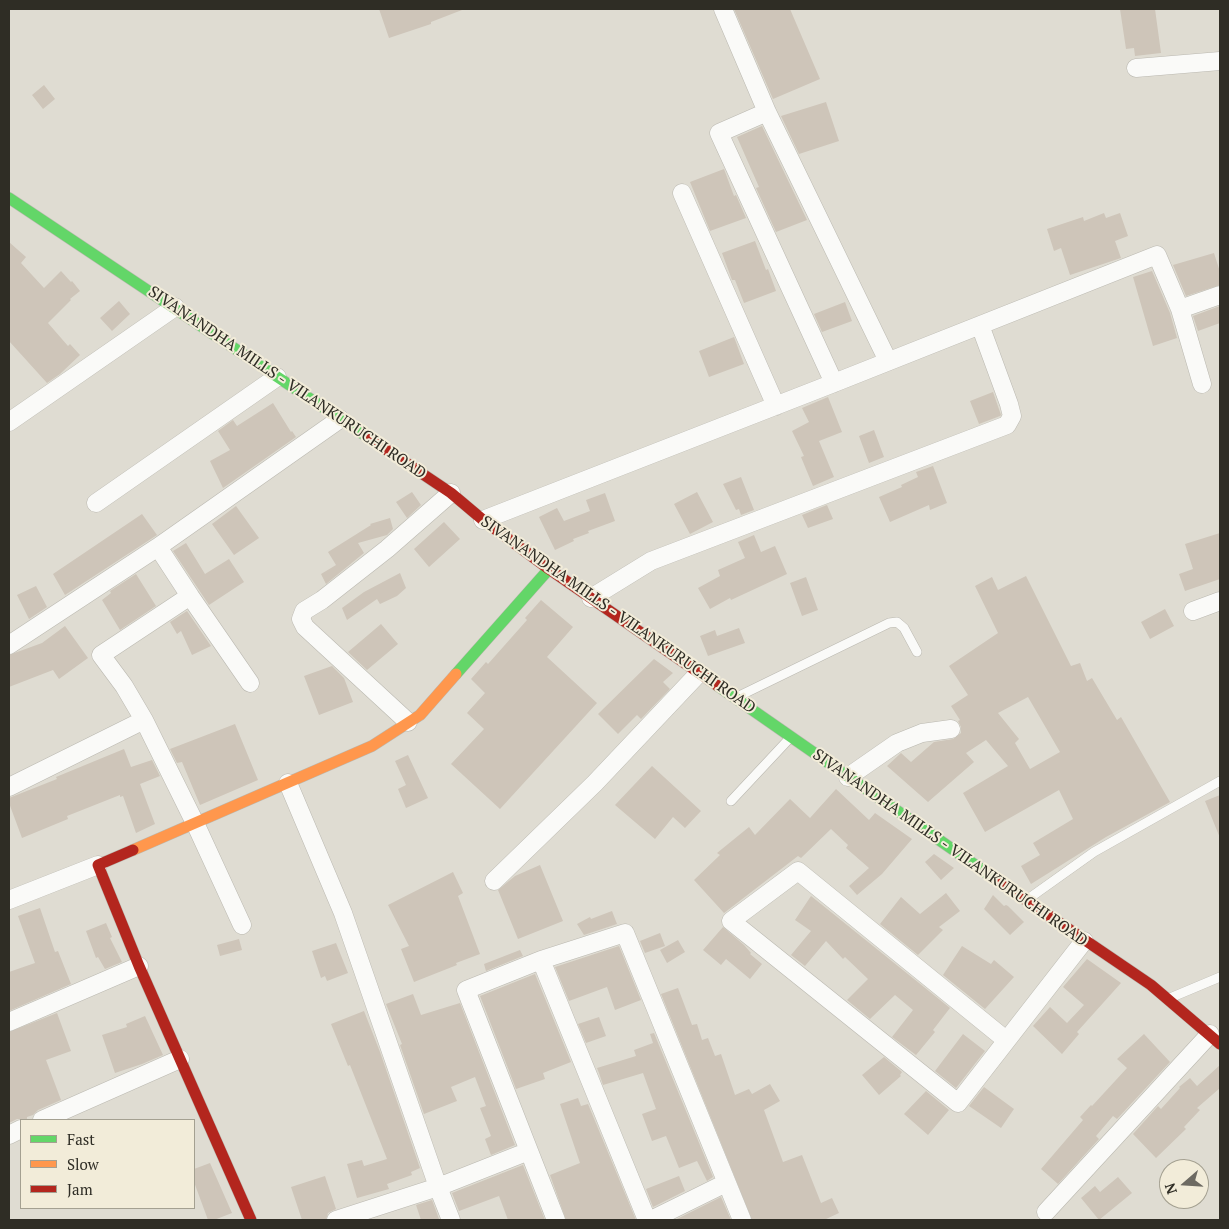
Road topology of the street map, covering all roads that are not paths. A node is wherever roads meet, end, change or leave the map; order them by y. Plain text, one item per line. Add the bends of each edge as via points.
1 (723, 9) edge
2 (1220, 61) edge
3 (1136, 68) dead end
4 (767, 112) junction
5 (682, 193) dead end
6 (9, 198) edge
7 (1220, 295) edge
8 (175, 307) junction
9 (1180, 309) junction
10 (980, 325) junction
11 (888, 361) junction
12 (277, 377) junction
13 (834, 383) junction
14 (1202, 384) dead end
15 (776, 406) junction
16 (340, 419) junction
17 (9, 422) edge
18 (451, 493) junction
19 (96, 504) dead end
20 (483, 520) junction
21 (158, 547) junction
22 (549, 569) junction
23 (190, 596) junction
24 (591, 598) junction
25 (1220, 601) edge
26 (1193, 611) dead end
27 (9, 645) edge
28 (917, 652) dead end
29 (699, 673) junction
30 (250, 683) dead end
31 (735, 698) junction
32 (144, 720) junction
33 (408, 722) junction
34 (951, 729) dead end
35 (791, 737) junction
36 (848, 777) junction
37 (1220, 781) edge
38 (288, 783) junction
39 (9, 787) edge
40 (731, 802) dead end
41 (195, 823) junction
42 (98, 865) junction
43 (494, 881) dead end
44 (9, 900) edge
45 (1026, 900) junction
46 (242, 925) dead end
47 (1084, 941) junction
48 (541, 960) junction
49 (139, 966) junction
50 (1220, 977) edge
51 (1168, 999) junction
52 (9, 1022) edge
53 (1215, 1039) edge
54 (1006, 1040) junction
55 (180, 1059) junction
56 (44, 1119) edge
57 (529, 1151) junction
58 (726, 1184) junction
59 (438, 1187) junction
60 (1046, 1212) dead end
61 (251, 1220) edge
62 (336, 1220) edge
63 (451, 1220) edge
64 (556, 1220) edge
65 (647, 1220) edge
66 (652, 1220) edge
67 (742, 1220) edge

1 - 4 street
2 - 3 street
4 - 11 street
4 - 13 street via 720,132
5 - 15 street
6 - 8 main road, SIVANANDHA MILLS - VILANKURUCHI ROAD
7 - 9 street
8 - 12 main road, SIVANANDHA MILLS - VILANKURUCHI ROAD
8 - 17 street
9 - 10 street via 1157,254
9 - 14 street
10 - 11 street
10 - 24 street via 1010,404 1012,416 1007,425 651,561
11 - 13 street
12 - 16 main road, SIVANANDHA MILLS - VILANKURUCHI ROAD
12 - 19 street
13 - 15 street
15 - 20 street
16 - 18 main road, SIVANANDHA MILLS - VILANKURUCHI ROAD
16 - 21 street
18 - 20 main road, SIVANANDHA MILLS - VILANKURUCHI ROAD
18 - 33 street via 387,549 304,611 301,618 305,627
20 - 22 main road, SIVANANDHA MILLS - VILANKURUCHI ROAD
21 - 23 street
21 - 27 street
22 - 24 main road, SIVANANDHA MILLS - VILANKURUCHI ROAD
22 - 33 main road via 420,714
23 - 30 street
23 - 32 street via 101,655
24 - 29 main road, SIVANANDHA MILLS - VILANKURUCHI ROAD
25 - 26 street
28 - 31 lane via 904,628 897,622 888,623
29 - 31 main road, SIVANANDHA MILLS - VILANKURUCHI ROAD
29 - 43 street via 596,783
31 - 35 main road, SIVANANDHA MILLS - VILANKURUCHI ROAD
32 - 39 street
32 - 41 street
33 - 38 main road via 372,746
34 - 36 street via 922,733 898,743
35 - 36 main road, SIVANANDHA MILLS - VILANKURUCHI ROAD
35 - 40 lane
36 - 45 main road, SIVANANDHA MILLS - VILANKURUCHI ROAD
37 - 45 lane via 1094,852
38 - 41 main road
38 - 59 street via 343,913
41 - 42 main road
41 - 46 street
42 - 44 street
42 - 49 main road
45 - 47 main road, SIVANANDHA MILLS - VILANKURUCHI ROAD
47 - 51 main road, SIVANANDHA MILLS - VILANKURUCHI ROAD
47 - 54 street
48 - 57 street via 466,990
48 - 58 street via 625,933
48 - 65 street
49 - 52 street
49 - 55 main road
50 - 51 lane
51 - 53 main road, SIVANANDHA MILLS - VILANKURUCHI ROAD
53 - 60 street
54 - 54 street via 958,1103 731,921 798,872
55 - 56 street
55 - 61 main road
57 - 59 street
57 - 64 street
58 - 66 street
58 - 67 street
59 - 62 street
59 - 63 street

